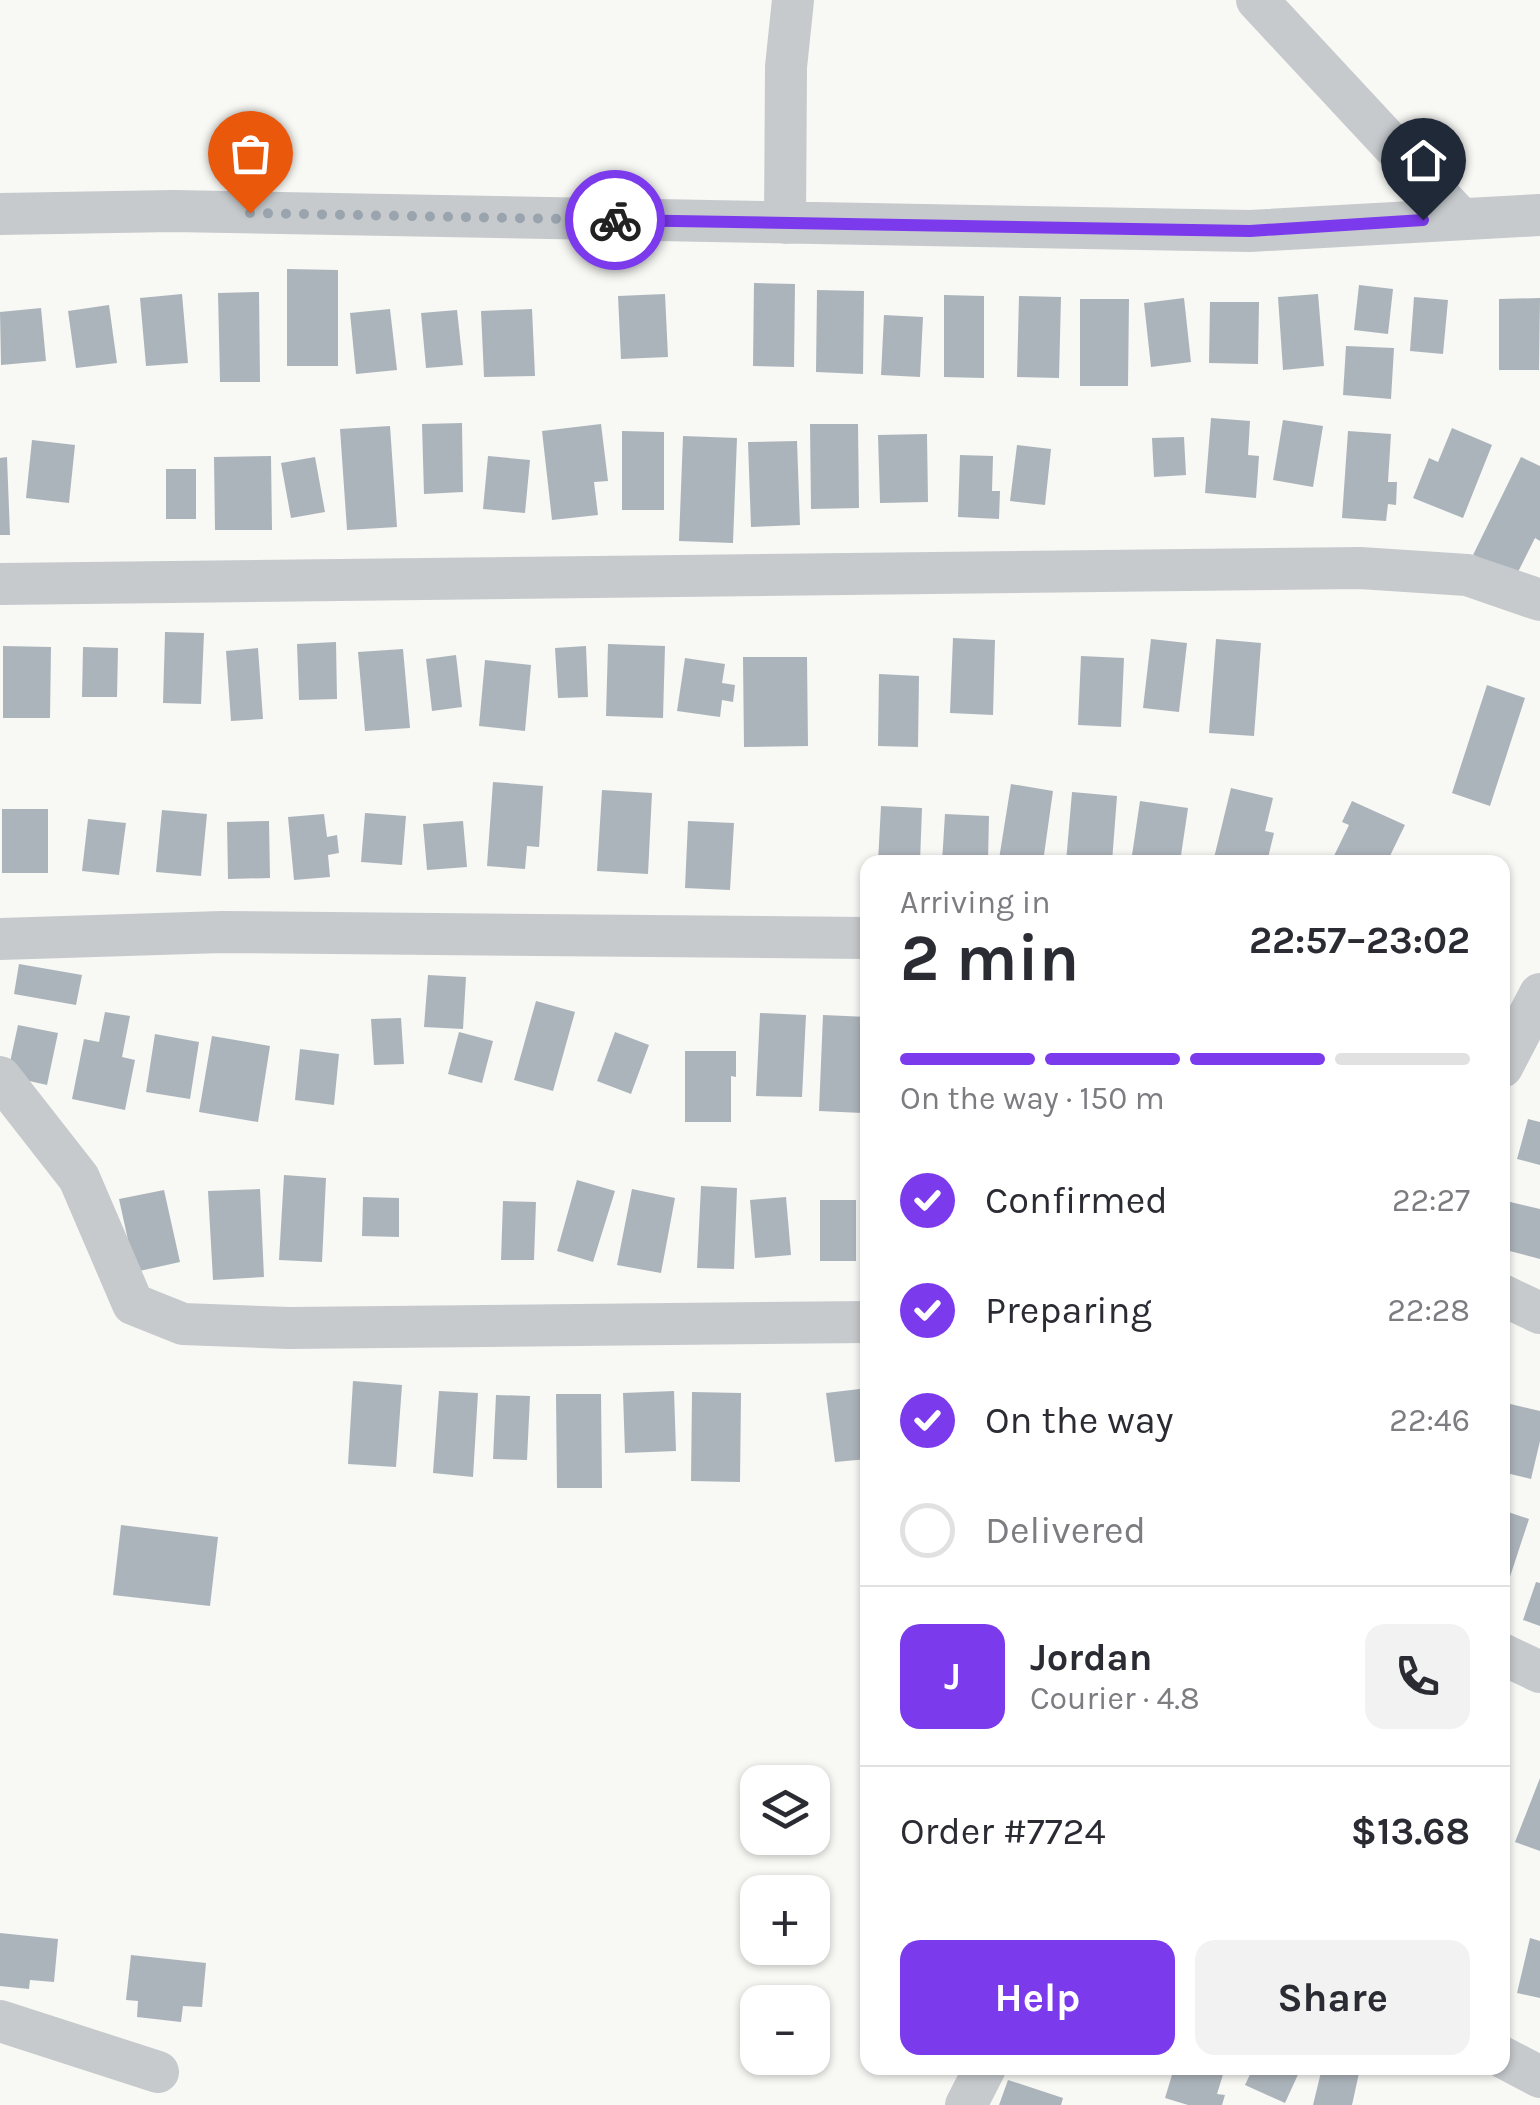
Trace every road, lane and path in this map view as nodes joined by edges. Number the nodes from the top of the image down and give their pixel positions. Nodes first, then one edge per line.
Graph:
1 (793, 0) edge
2 (1257, 0) edge
3 (0, 214) edge
4 (1540, 215) edge
5 (1459, 217) junction
6 (785, 223) junction
7 (0, 584) edge
8 (1540, 600) edge
9 (860, 938) edge
10 (0, 939) edge
11 (1540, 994) edge
12 (1510, 1045) edge
13 (0, 1077) edge
14 (1510, 1300) edge
15 (1540, 1313) edge
16 (860, 1322) edge
17 (1510, 1658) edge
18 (1540, 1672) edge
19 (0, 2021) edge
20 (1510, 2061) edge
21 (158, 2072) dead end
22 (981, 2075) edge
23 (1540, 2077) edge
24 (966, 2105) edge

1 - 6 street
2 - 5 street
3 - 6 street
4 - 5 street
5 - 6 street
7 - 8 street
9 - 10 street
11 - 12 street
13 - 16 street
14 - 15 street
17 - 18 street
19 - 21 street
20 - 23 street
22 - 24 street

